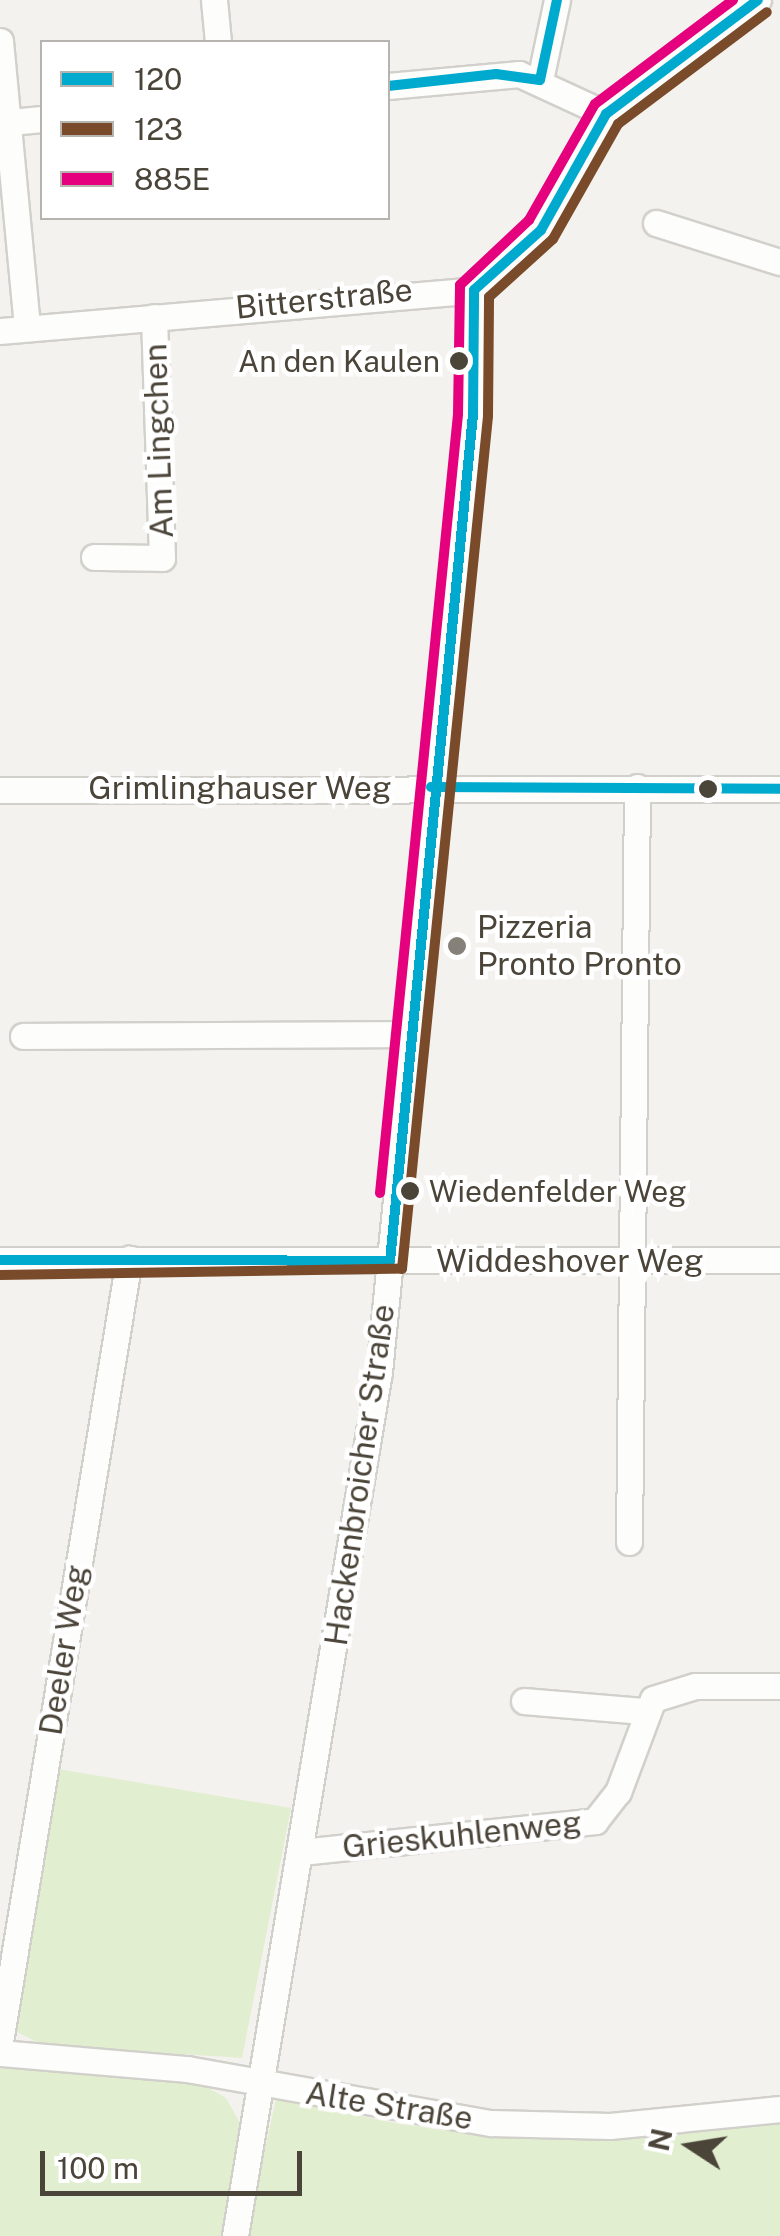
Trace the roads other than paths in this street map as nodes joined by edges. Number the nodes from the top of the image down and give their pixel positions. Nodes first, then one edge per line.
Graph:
1 (214, 0) edge
2 (557, 0) edge
3 (758, 0) edge
4 (218, 40) edge
5 (0, 41) edge
6 (540, 80) junction
7 (390, 86) edge
8 (606, 114) junction
9 (40, 119) edge
10 (4, 123) edge
11 (656, 223) dead end
12 (780, 262) edge
13 (474, 290) junction
14 (154, 317) junction
15 (27, 328) junction
16 (0, 331) edge
17 (94, 558) dead end
18 (431, 787) junction
19 (637, 787) junction
20 (0, 790) edge
21 (780, 790) edge
22 (409, 1034) junction
23 (23, 1036) dead end
24 (129, 1259) junction
25 (0, 1260) edge
26 (780, 1260) edge
27 (390, 1261) junction
28 (635, 1263) junction
29 (629, 1542) dead end
30 (780, 1686) edge
31 (524, 1701) dead end
32 (643, 1711) junction
33 (301, 1852) junction
34 (0, 2042) edge
35 (0, 2053) edge
36 (264, 2085) junction
37 (780, 2109) edge
38 (235, 2236) edge

1 - 4 street
2 - 6 street
3 - 8 street
5 - 10 street
6 - 7 street
6 - 8 street
8 - 13 street
9 - 10 street
10 - 15 street
11 - 12 street
13 - 14 street, Bitterstraße
13 - 18 street, Hackenbroicher Straße
14 - 15 street, Bitterstraße
14 - 17 street, Am Lingchen
15 - 16 street, Bitterstraße
18 - 19 street, Grimlinghauser Weg
18 - 20 street, Grimlinghauser Weg
18 - 22 street, Hackenbroicher Straße
19 - 21 street, Grimlinghauser Weg
19 - 28 street
22 - 23 street
22 - 27 street, Hackenbroicher Straße
24 - 25 street, Widdeshover Weg
24 - 27 street, Widdeshover Weg
24 - 34 street, Deeler Weg
26 - 28 street, Widdeshover Weg
27 - 28 street, Widdeshover Weg
27 - 33 street, Hackenbroicher Straße
28 - 29 street
30 - 32 street
31 - 32 street
32 - 33 street, Grieskuhlenweg
33 - 36 street, Hackenbroicher Straße
35 - 36 street, Alte Straße
36 - 37 street, Alte Straße
36 - 38 street, Hackenbroicher Straße

